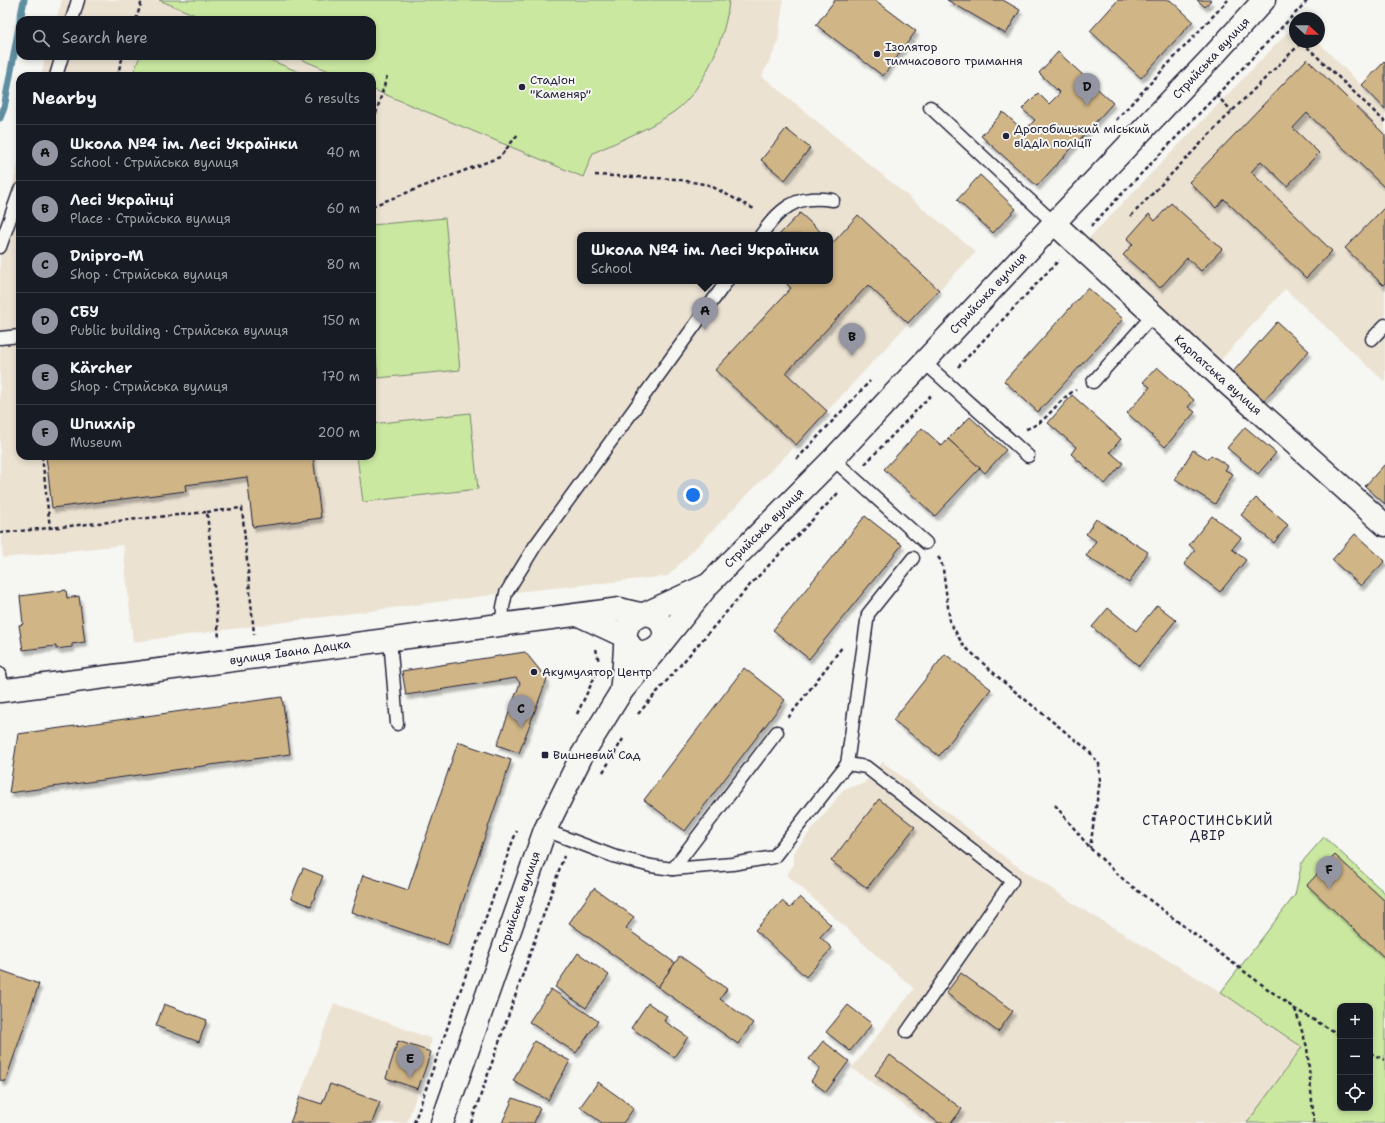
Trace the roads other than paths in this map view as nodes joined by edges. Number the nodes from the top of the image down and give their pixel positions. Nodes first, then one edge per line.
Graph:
1 (78, 0) edge
2 (1264, 0) edge
3 (73, 16) edge
4 (61, 60) edge
5 (57, 72) edge
6 (930, 107) dead end
7 (833, 200) dead end
8 (16, 201) edge
9 (1054, 222) junction
10 (763, 232) edge
11 (0, 247) edge
12 (726, 284) edge
13 (1153, 315) junction
14 (1385, 325) edge
15 (16, 336) edge
16 (0, 338) edge
17 (1372, 339) dead end
18 (924, 362) junction
19 (1093, 382) dead end
20 (1028, 456) dead end
21 (833, 459) junction
22 (1385, 525) edge
23 (926, 543) road end
24 (913, 558) dead end
25 (709, 584) junction
26 (642, 614) junction
27 (579, 615) junction
28 (502, 625) junction
29 (626, 637) junction
30 (390, 639) junction
31 (660, 645) junction
32 (1, 685) edge
33 (621, 692) junction
34 (397, 724) dead end
35 (777, 732) road end
36 (847, 764) junction
37 (544, 830) junction
38 (673, 869) junction
39 (906, 1032) dead end
40 (442, 1123) edge

1 - 3 lane
2 - 9 main road, Стрийська вулиця
4 - 5 lane
6 - 9 lane
7 - 10 lane
8 - 11 lane
9 - 13 main road, Карпатська вулиця
9 - 18 main road, Стрийська вулиця
12 - 28 lane
13 - 19 lane
13 - 22 main road, Карпатська вулиця
14 - 17 lane
15 - 16 lane
18 - 20 lane
18 - 21 main road, Стрийська вулиця
21 - 23 lane
21 - 25 main road, Стрийська вулиця
24 - 36 lane
25 - 26 main road, Стрийська вулиця
25 - 31 main road, Стрийська вулиця
26 - 27 main road, вулиця Івана Дацка
26 - 29 main road, Стрийська вулиця
26 - 31 main road
27 - 28 main road, вулиця Івана Дацка
27 - 29 main road
28 - 30 main road, вулиця Івана Дацка
29 - 31 main road
29 - 33 main road, Стрийська вулиця
30 - 32 main road, вулиця Івана Дацка
30 - 34 lane
31 - 33 main road, Стрийська вулиця
33 - 37 main road, Стрийська вулиця
35 - 38 lane
36 - 38 lane
36 - 39 lane
37 - 38 lane
37 - 40 main road, Стрийська вулиця

